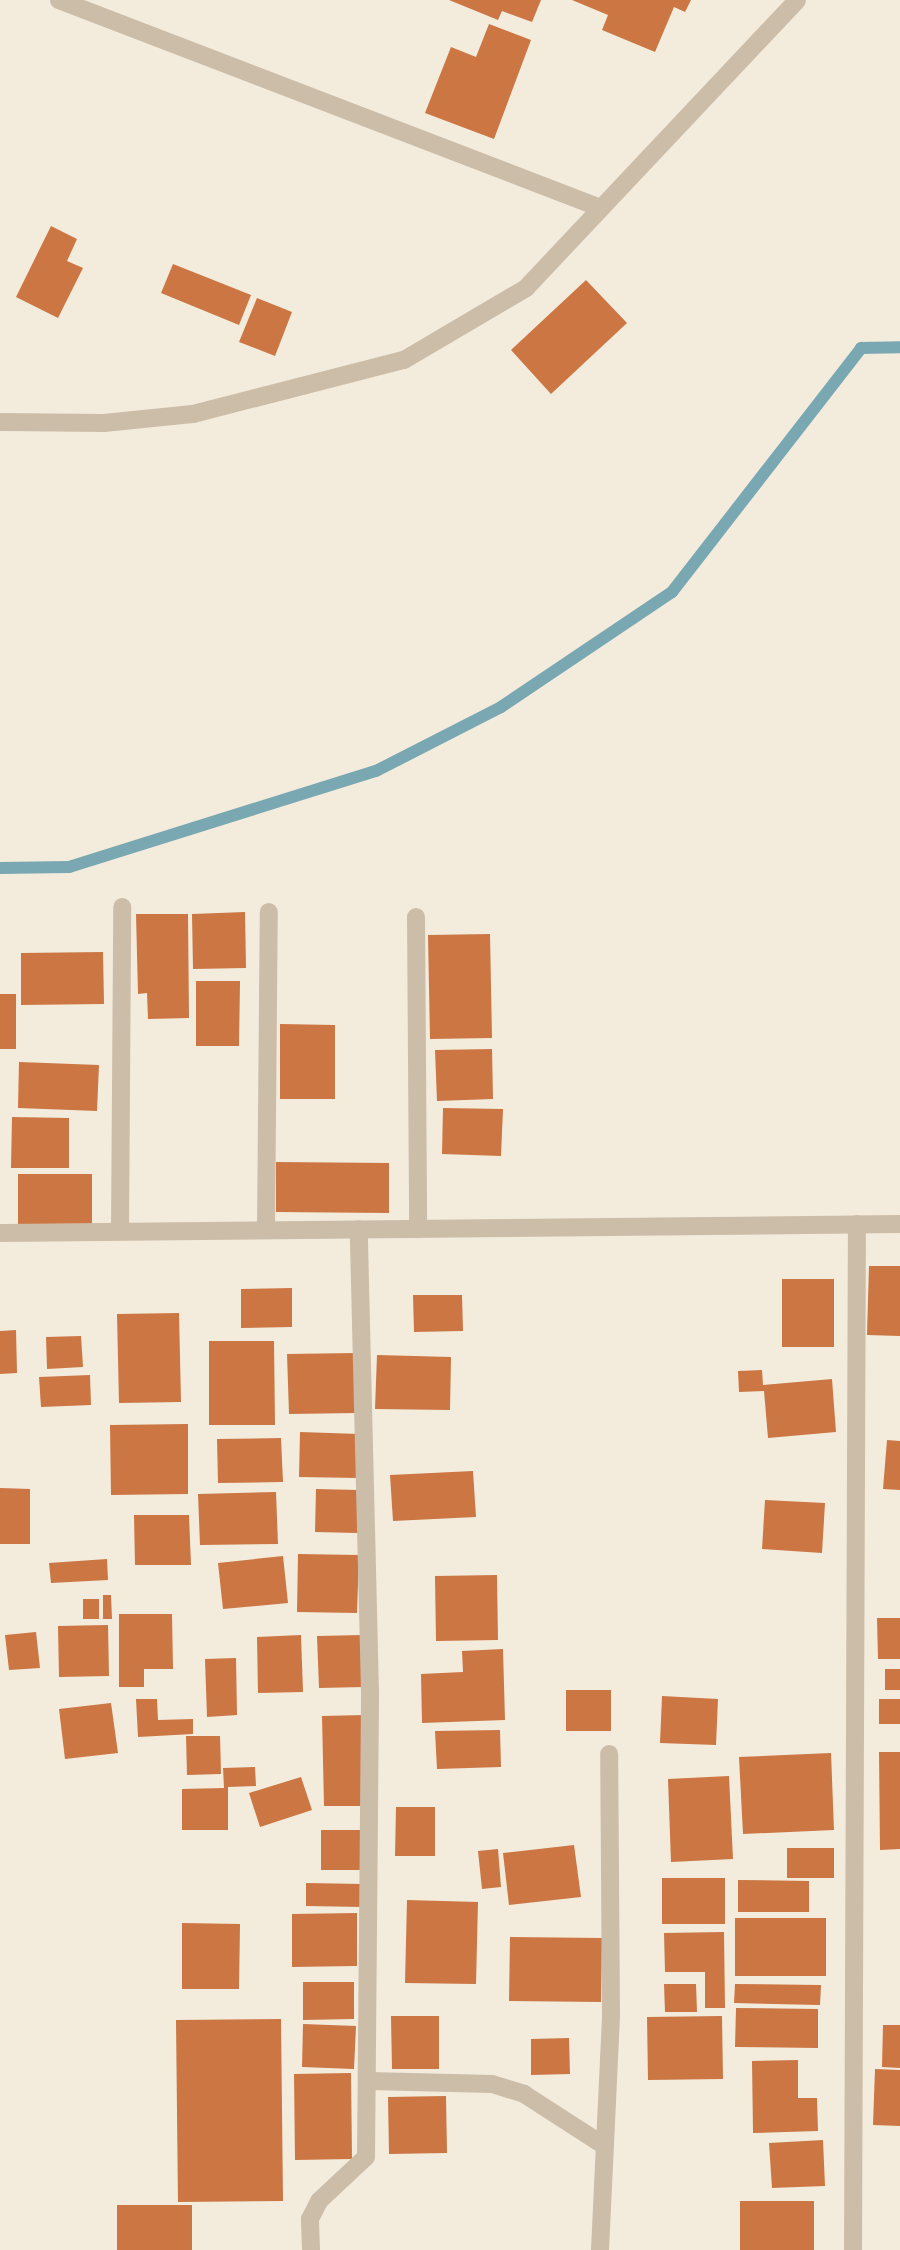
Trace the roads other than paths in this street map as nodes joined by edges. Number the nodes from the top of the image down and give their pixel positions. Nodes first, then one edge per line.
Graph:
1 (59, 0) edge
2 (797, 0) edge
3 (598, 207) junction
4 (0, 422) edge
5 (122, 907) dead end
6 (269, 912) dead end
7 (416, 918) dead end
8 (857, 1224) junction
9 (900, 1224) edge
10 (359, 1229) junction
11 (418, 1229) junction
12 (266, 1230) junction
13 (120, 1231) junction
14 (0, 1233) edge
15 (609, 1754) dead end
16 (369, 2081) junction
17 (600, 2143) junction
18 (311, 2250) edge
19 (600, 2250) edge
20 (853, 2250) edge

1 - 3 street
2 - 3 street
3 - 4 street
5 - 13 street
6 - 12 street
7 - 11 street
8 - 9 street
8 - 11 street
8 - 20 street
10 - 11 street
10 - 12 street
10 - 16 street
12 - 13 street
13 - 14 street
15 - 17 street
16 - 17 street
16 - 18 street
17 - 19 street

